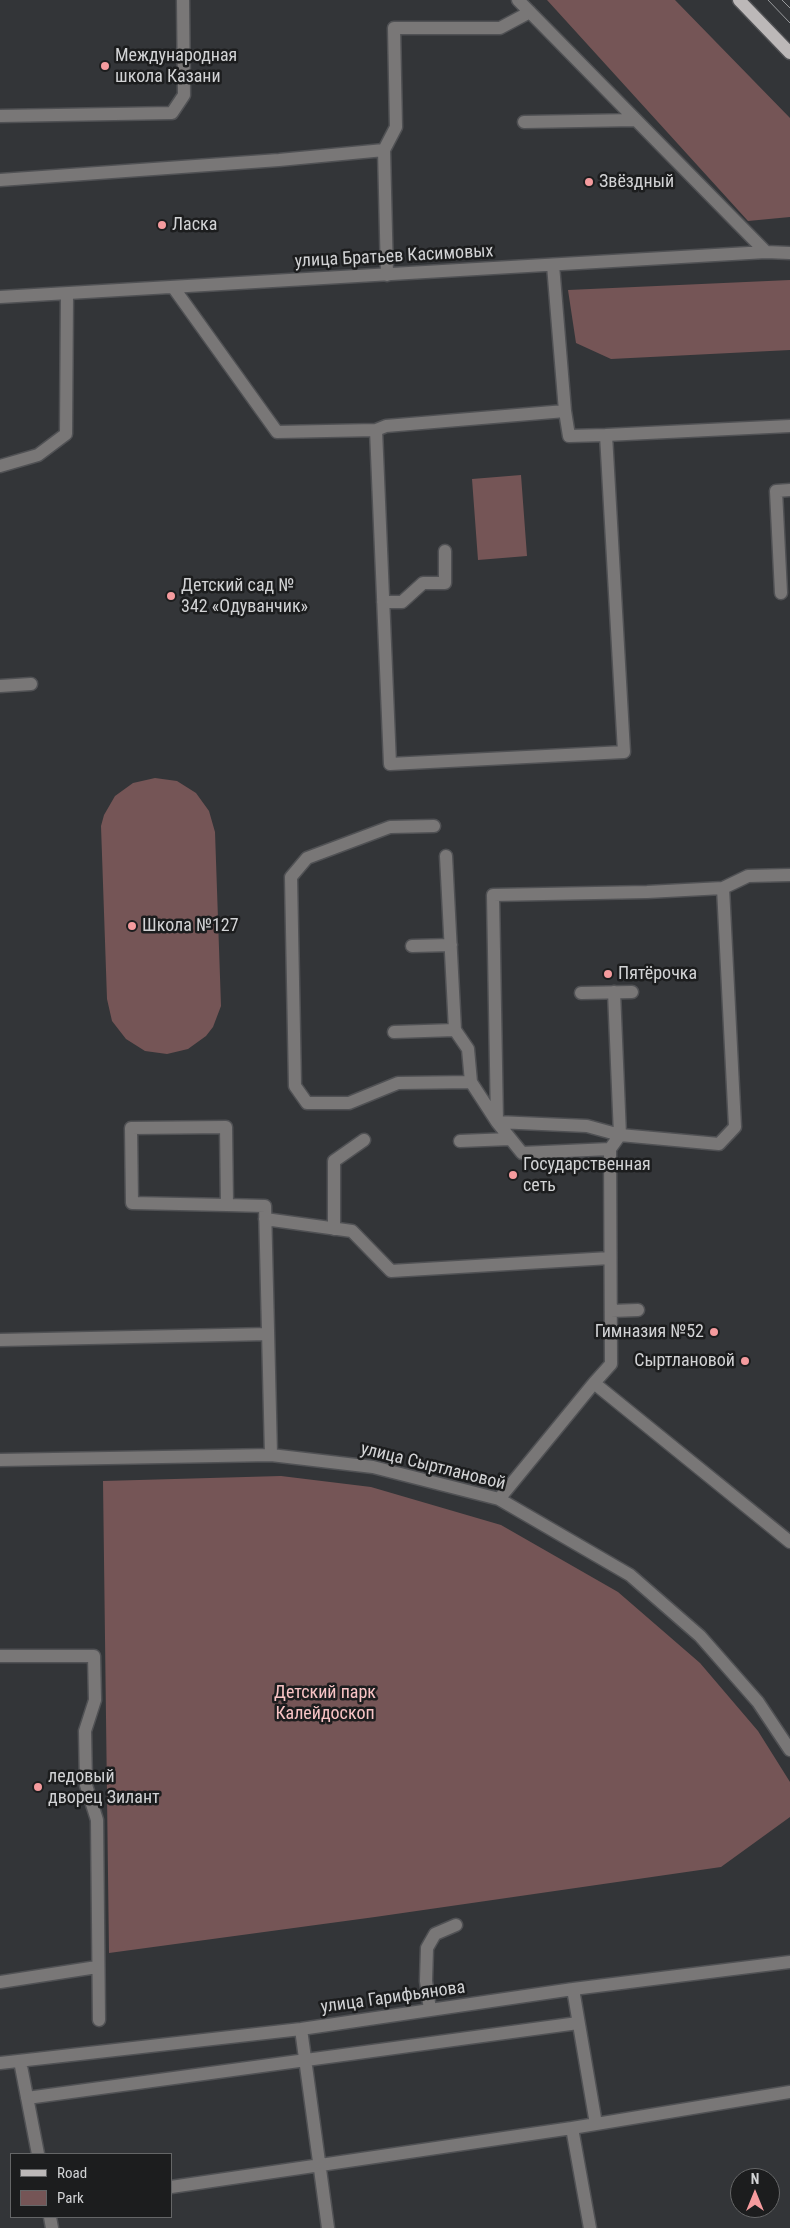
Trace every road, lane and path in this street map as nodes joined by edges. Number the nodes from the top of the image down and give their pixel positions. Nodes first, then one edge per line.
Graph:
1 (183, 0) edge
2 (518, 0) edge
3 (739, 0) edge
4 (530, 12) junction
5 (790, 53) edge
6 (0, 116) edge
7 (635, 120) junction
8 (524, 122) dead end
9 (384, 150) junction
10 (0, 180) edge
11 (766, 252) junction
12 (790, 253) edge
13 (553, 265) junction
14 (387, 275) junction
15 (173, 287) junction
16 (67, 294) junction
17 (0, 297) edge
18 (565, 411) junction
19 (790, 426) edge
20 (376, 430) junction
21 (606, 435) junction
22 (0, 466) edge
23 (790, 490) edge
24 (445, 551) dead end
25 (781, 593) dead end
26 (383, 602) junction
27 (31, 684) dead end
28 (0, 686) edge
29 (434, 826) dead end
30 (446, 856) dead end
31 (790, 875) edge
32 (723, 888) junction
33 (451, 945) junction
34 (412, 946) dead end
35 (614, 992) junction
36 (632, 992) dead end
37 (581, 993) dead end
38 (455, 1030) junction
39 (394, 1032) dead end
40 (471, 1082) junction
41 (497, 1122) junction
42 (620, 1135) junction
43 (510, 1138) junction
44 (364, 1140) dead end
45 (460, 1141) dead end
46 (610, 1149) junction
47 (227, 1205) junction
48 (265, 1219) junction
49 (334, 1229) junction
50 (610, 1258) junction
51 (638, 1310) dead end
52 (611, 1311) junction
53 (268, 1334) junction
54 (0, 1340) edge
55 (594, 1384) junction
56 (271, 1455) junction
57 (0, 1460) edge
58 (499, 1499) junction
59 (790, 1542) edge
60 (0, 1656) edge
61 (790, 1750) edge
62 (456, 1925) dead end
63 (790, 1962) edge
64 (97, 1967) junction
65 (0, 1982) edge
66 (572, 1989) junction
67 (430, 2010) junction
68 (99, 2020) dead end
69 (578, 2023) junction
70 (301, 2029) junction
71 (20, 2061) junction
72 (306, 2062) junction
73 (0, 2063) edge
74 (790, 2092) edge
75 (27, 2098) junction
76 (596, 2124) junction
77 (572, 2128) junction
78 (38, 2153) edge
79 (321, 2165) junction
80 (172, 2187) edge
81 (328, 2228) edge
82 (590, 2228) edge

1 - 6 street
2 - 4 street
3 - 5 main road
4 - 7 street
4 - 9 street
7 - 8 street
7 - 11 street
9 - 10 street
9 - 14 street
11 - 12 street, улица Братьев Касимовых
11 - 13 street, улица Братьев Касимовых
13 - 14 street, улица Братьев Касимовых
13 - 18 street
14 - 15 street, улица Братьев Касимовых
15 - 16 street, улица Братьев Касимовых
15 - 20 street
16 - 17 street, улица Братьев Касимовых
16 - 22 street
18 - 20 street
18 - 21 street
19 - 21 street
20 - 26 street
21 - 26 street
23 - 25 street
24 - 26 street
27 - 28 street
29 - 40 street
30 - 33 street
31 - 32 street
32 - 41 street
32 - 42 street
33 - 34 street
33 - 38 street
35 - 36 street
35 - 37 street
35 - 42 street
38 - 39 street
38 - 40 street
40 - 41 street
41 - 42 street
41 - 43 street
42 - 46 street
43 - 45 street
43 - 46 street
44 - 49 street
46 - 50 street
47 - 47 street
47 - 48 street
48 - 49 street
48 - 53 street
49 - 50 street
50 - 52 street
51 - 52 street
52 - 55 street
53 - 54 street
53 - 56 street
55 - 58 street
55 - 59 street
56 - 57 street, улица Сыртлановой
56 - 58 street, улица Сыртлановой
58 - 61 street, улица Сыртлановой
60 - 64 street
62 - 67 street
63 - 66 street, улица Гарифьянова
64 - 65 street
64 - 68 street
66 - 67 street, улица Гарифьянова
66 - 69 street
67 - 70 street, улица Гарифьянова
69 - 72 street
69 - 76 street
70 - 71 street, улица Гарифьянова
70 - 72 street
71 - 73 street, улица Гарифьянова
71 - 75 street
72 - 75 street
72 - 79 street
74 - 76 street
75 - 78 street
76 - 77 street
77 - 79 street
77 - 82 street
79 - 80 street
79 - 81 street

